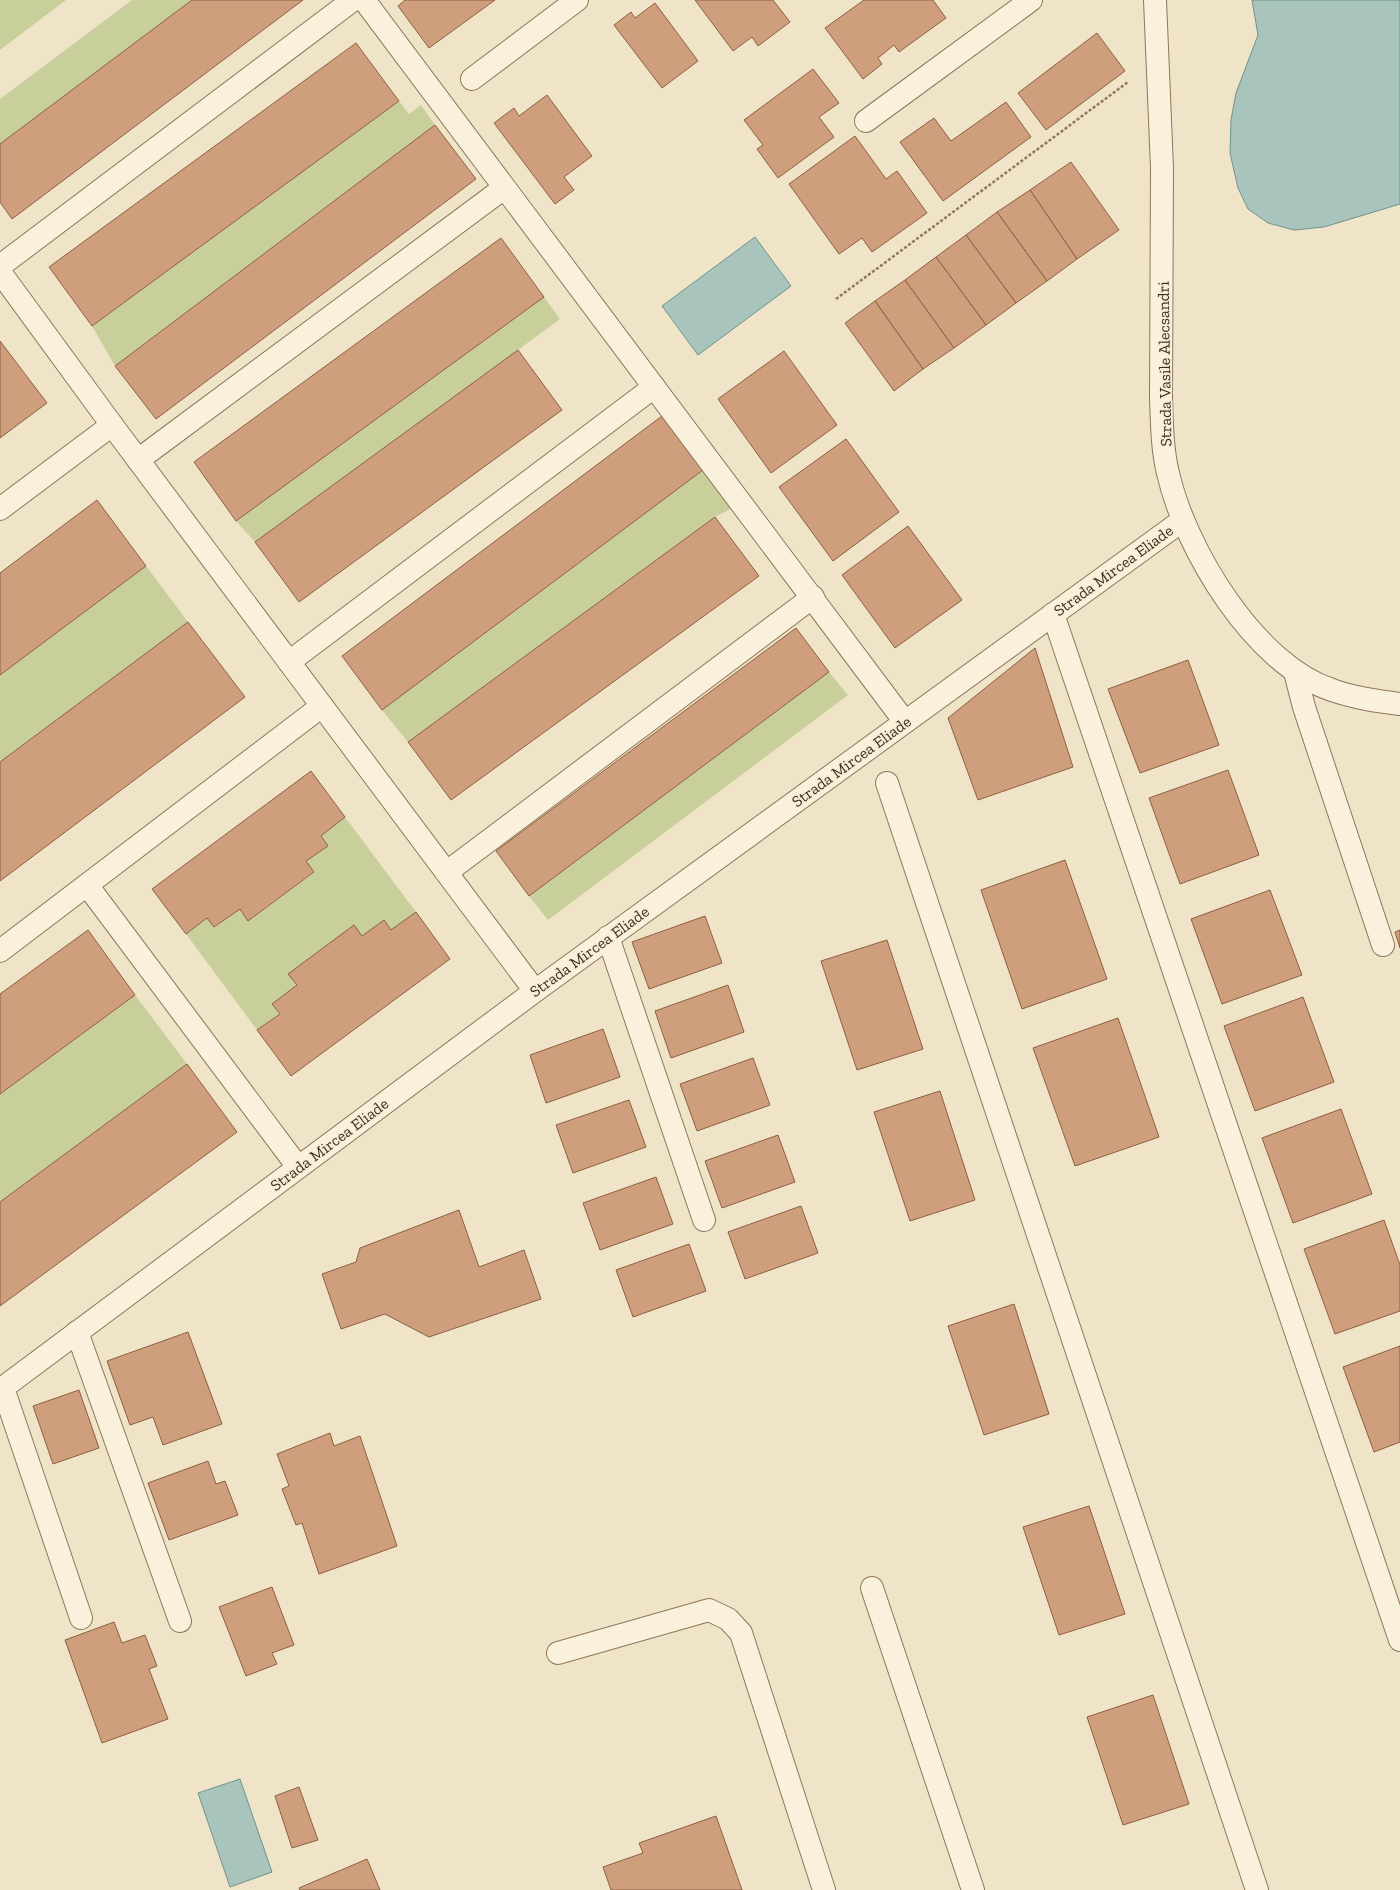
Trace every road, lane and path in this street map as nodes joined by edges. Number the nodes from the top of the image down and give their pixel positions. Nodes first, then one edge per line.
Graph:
1 (353, 0) edge
2 (364, 0) edge
3 (577, 0) edge
4 (1031, 0) edge
5 (1155, 0) edge
6 (472, 78) dead end
7 (1158, 80) junction
8 (866, 121) dead end
9 (504, 188) junction
10 (0, 266) edge
11 (0, 272) edge
12 (836, 299) dead end
13 (654, 387) junction
14 (112, 425) junction
15 (138, 460) junction
16 (0, 510) edge
17 (1183, 520) junction
18 (813, 597) junction
19 (1052, 614) junction
20 (289, 662) junction
21 (1295, 672) junction
22 (1400, 704) edge
23 (322, 706) junction
24 (905, 722) junction
25 (887, 783) dead end
26 (447, 872) junction
27 (88, 885) junction
28 (608, 937) junction
29 (1383, 945) dead end
30 (0, 951) edge
31 (535, 991) junction
32 (298, 1167) junction
33 (704, 1220) dead end
34 (76, 1332) junction
35 (1, 1389) edge
36 (872, 1588) dead end
37 (81, 1618) dead end
38 (180, 1621) dead end
39 (1400, 1640) edge
40 (558, 1652) dead end
41 (824, 1890) edge
42 (973, 1890) edge
43 (1257, 1890) edge

1 - 10 street
2 - 9 street
3 - 6 street
4 - 8 street
5 - 7 street, Strada Vasile Alecsandri
7 - 12 path
7 - 17 street, Strada Vasile Alecsandri
9 - 13 street
9 - 15 street
11 - 14 street
13 - 18 street
13 - 20 street
14 - 15 street
14 - 16 street
15 - 20 street
17 - 19 street, Strada Mircea Eliade
17 - 21 street, Strada Vasile Alecsandri
18 - 24 street
18 - 26 street
19 - 24 street, Strada Mircea Eliade
19 - 39 street
20 - 23 street
21 - 22 street, Strada Vasile Alecsandri
21 - 29 street
23 - 26 street
23 - 27 street
24 - 28 street, Strada Mircea Eliade
25 - 43 street
26 - 31 street
27 - 30 street
27 - 32 street
28 - 31 street, Strada Mircea Eliade
28 - 33 street
31 - 32 street, Strada Mircea Eliade
32 - 34 street, Strada Mircea Eliade
34 - 35 street, Strada Mircea Eliade
34 - 38 street
35 - 37 street
36 - 42 street
40 - 41 street

